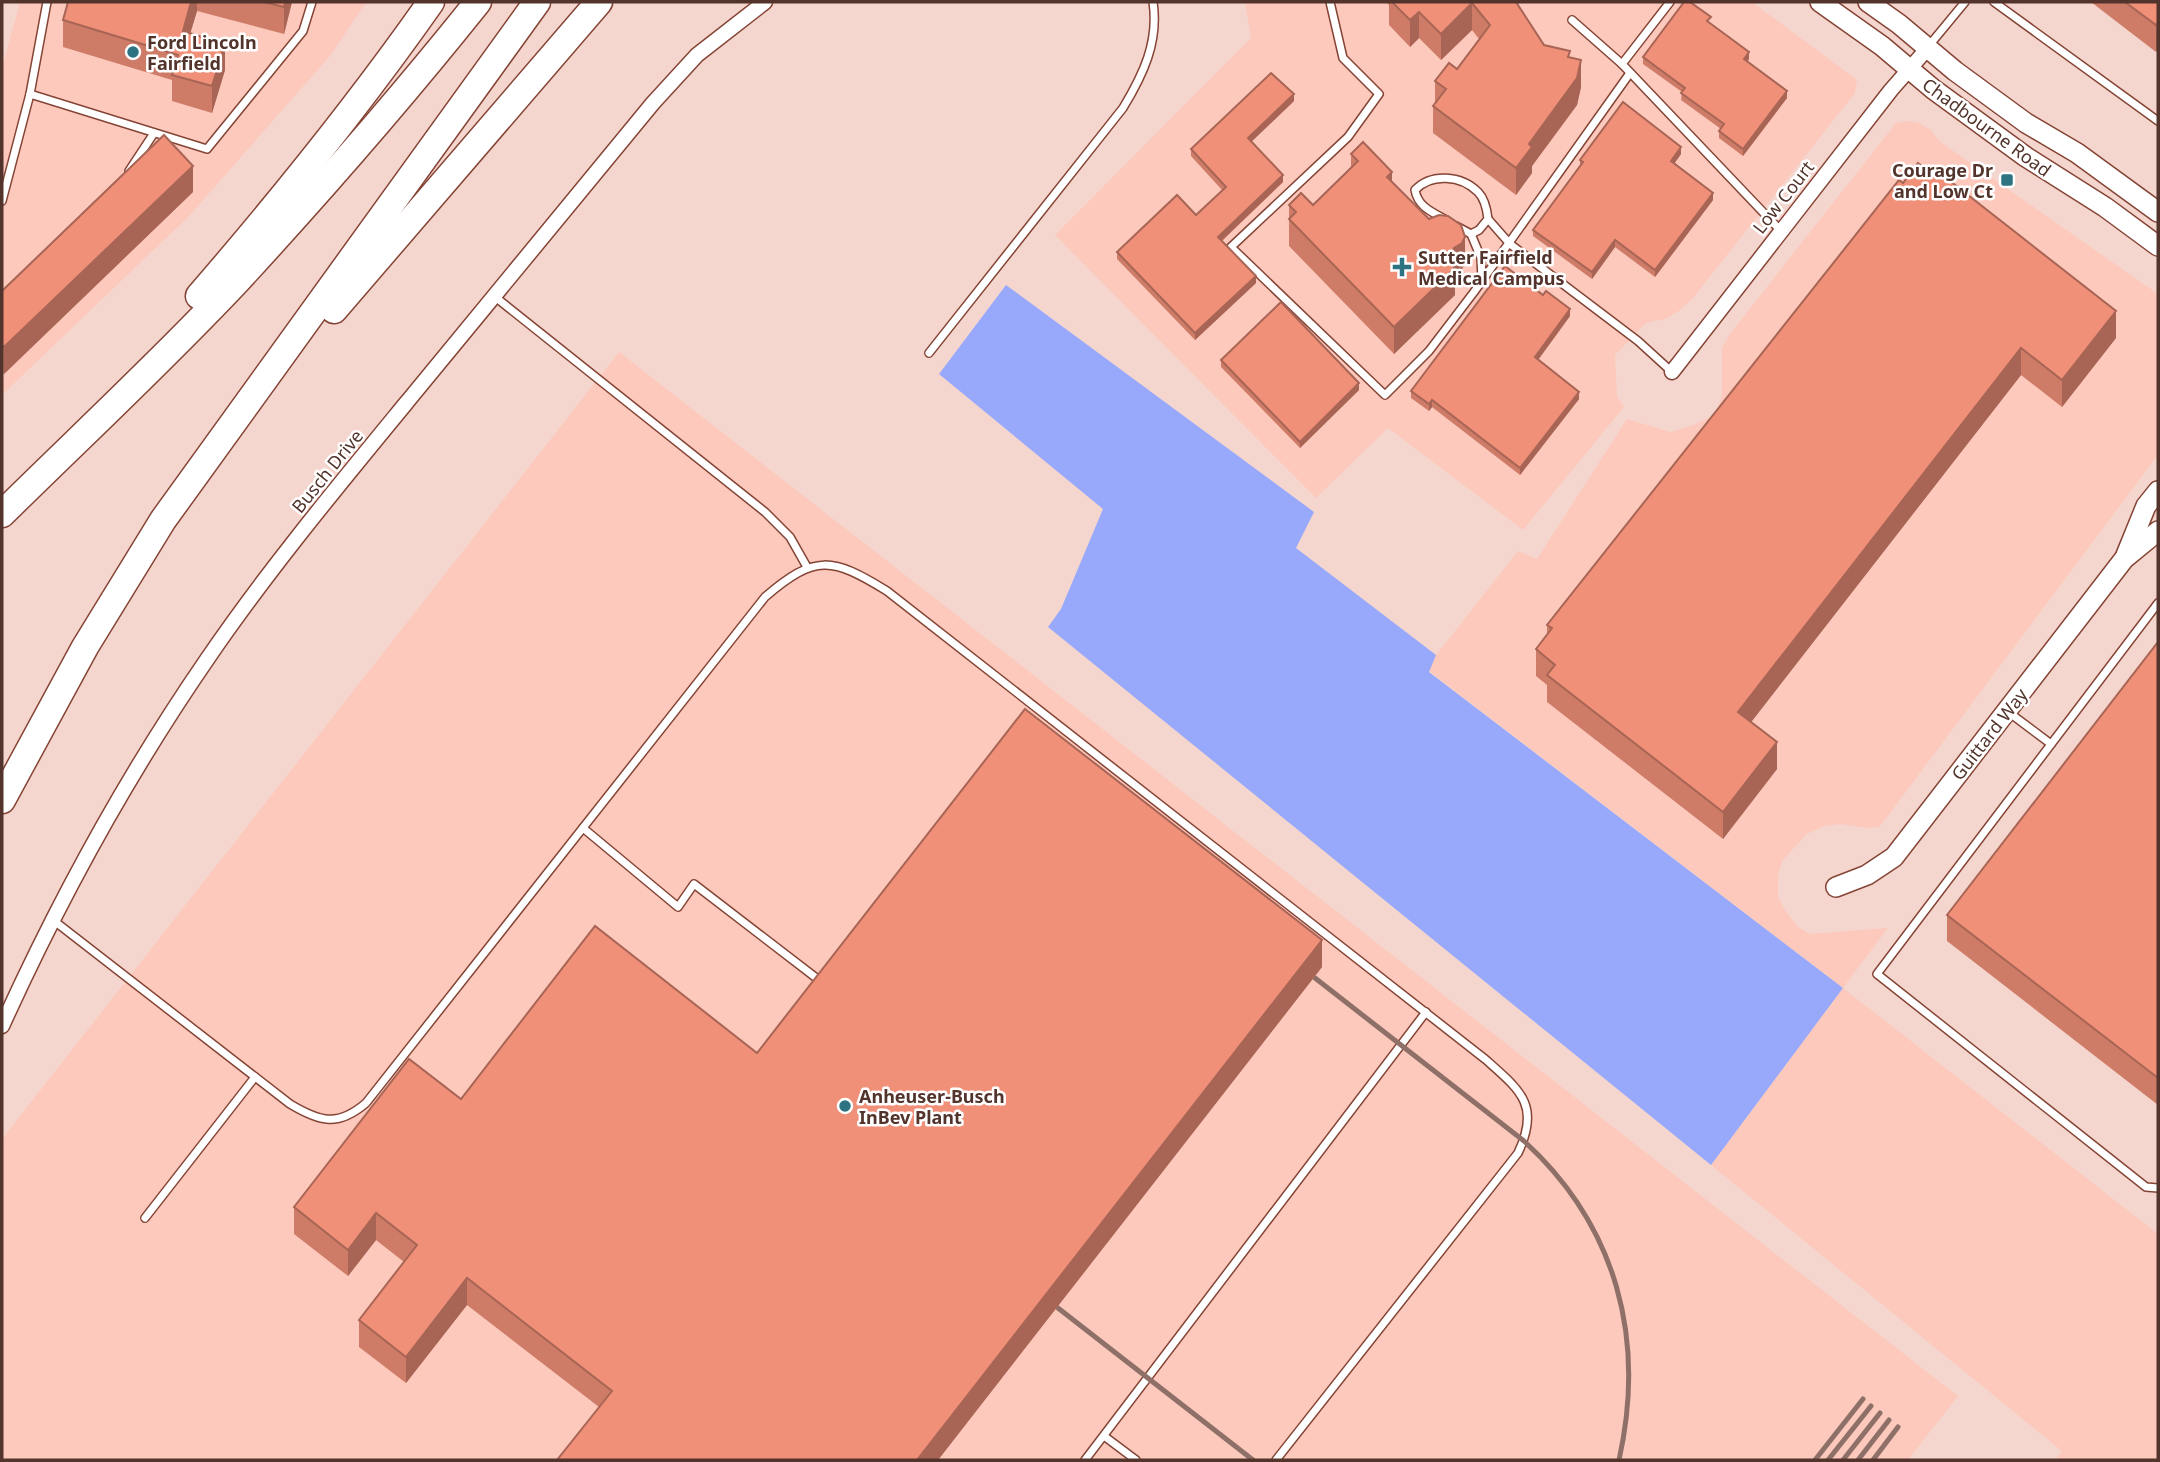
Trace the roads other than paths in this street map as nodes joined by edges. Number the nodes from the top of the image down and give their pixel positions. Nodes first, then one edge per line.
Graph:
1 (47, 2) edge
2 (312, 2) edge
3 (431, 2) edge
4 (478, 2) edge
5 (537, 2) edge
6 (599, 2) edge
7 (765, 2) edge
8 (1153, 2) edge
9 (1330, 2) edge
10 (1670, 2) edge
11 (1819, 2) edge
12 (1868, 2) edge
13 (1965, 2) edge
14 (1994, 2) edge
15 (1572, 20) dead end
16 (1927, 49) junction
17 (1622, 64) junction
18 (1909, 69) junction
19 (1630, 73) junction
20 (30, 93) junction
21 (2157, 117) edge
22 (154, 133) junction
23 (124, 179) edge
24 (2, 201) edge
25 (2158, 212) edge
26 (1488, 219) junction
27 (1781, 232) junction
28 (1471, 234) junction
29 (1510, 244) junction
30 (2158, 246) edge
31 (1482, 280) junction
32 (494, 296) junction
33 (929, 353) dead end
34 (1672, 372) joint
35 (66, 452) junction
36 (2158, 491) edge
37 (2, 514) edge
38 (163, 520) junction
39 (2158, 531) edge
40 (2124, 559) junction
41 (807, 567) junction
42 (2158, 603) edge
43 (2007, 711) junction
44 (2051, 744) junction
45 (2, 800) edge
46 (583, 828) junction
47 (1836, 887) dead end
48 (52, 920) junction
49 (815, 977) edge
50 (1426, 1012) junction
51 (2, 1026) edge
52 (255, 1077) junction
53 (2158, 1188) edge
54 (145, 1218) dead end
55 (1104, 1436) junction
56 (1084, 1460) edge
57 (1136, 1460) edge
58 (1276, 1460) edge

1 - 20 lane
2 - 22 lane
3 - 35 highway
4 - 35 highway
5 - 38 highway
6 - 38 highway
7 - 32 street, Busch Drive
8 - 33 lane
9 - 31 lane
10 - 17 lane
11 - 18 main road, Chadbourne Road
12 - 16 main road, Chadbourne Road
13 - 16 lane
14 - 21 lane
15 - 17 lane
16 - 18 street, Low Court
16 - 25 main road, Chadbourne Road
17 - 19 lane
18 - 27 street, Low Court
18 - 30 main road, Chadbourne Road
19 - 27 lane
19 - 29 lane
20 - 22 lane
20 - 24 lane
22 - 23 lane
26 - 28 lane
26 - 28 lane
26 - 29 lane
27 - 34 street, Low Court
28 - 31 lane
29 - 31 lane
29 - 34 lane
32 - 41 lane
32 - 48 street, Busch Drive
35 - 37 highway
36 - 40 main road, Guittard Way
38 - 45 highway
39 - 40 main road, Guittard Way
40 - 43 main road, Guittard Way
41 - 46 lane
41 - 50 lane
42 - 44 lane
43 - 44 lane
43 - 47 main road, Guittard Way
44 - 53 lane
46 - 49 lane
46 - 52 lane
48 - 51 street, Busch Drive
48 - 52 lane
50 - 55 lane
50 - 58 lane
52 - 54 lane
55 - 56 lane
55 - 57 lane

